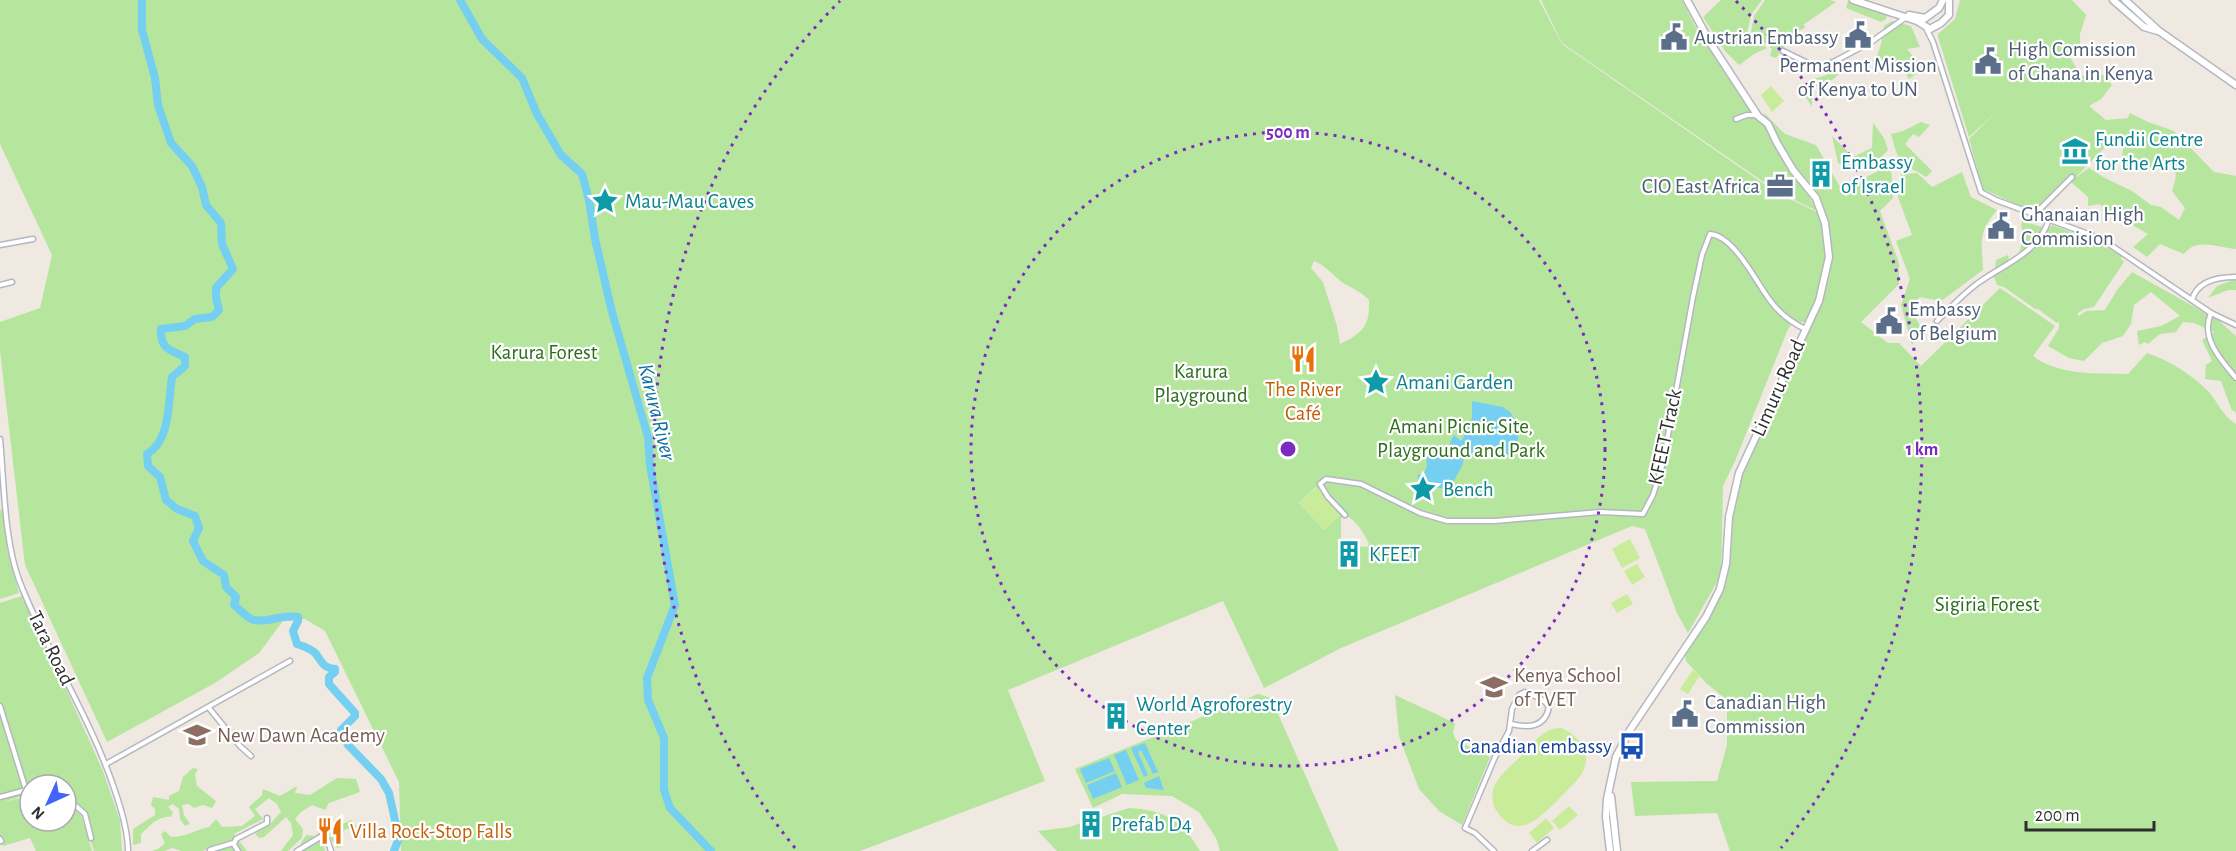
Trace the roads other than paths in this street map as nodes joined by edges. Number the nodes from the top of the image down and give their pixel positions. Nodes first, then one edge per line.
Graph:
1 (1688, 0) edge
2 (1853, 0) edge
3 (1860, 0) edge
4 (1943, 0) edge
5 (1949, 0) edge
6 (2113, 0) edge
7 (2125, 0) edge
8 (1906, 18) junction
9 (1928, 23) junction
10 (2159, 31) junction
11 (1783, 51) dead end
12 (2236, 85) edge
13 (1758, 116) junction
14 (1736, 119) dead end
15 (2072, 177) dead end
16 (2035, 214) junction
17 (2049, 219) junction
18 (33, 239) dead end
19 (0, 245) edge
20 (2236, 277) edge
21 (12, 282) dead end
22 (0, 285) edge
23 (2192, 300) junction
24 (2209, 311) junction
25 (1937, 321) dead end
26 (2236, 325) edge
27 (1805, 329) junction
28 (2236, 378) edge
29 (0, 439) edge
30 (1345, 515) dead end
31 (290, 661) dead end
32 (0, 706) edge
33 (209, 708) junction
34 (1511, 724) junction
35 (252, 756) dead end
36 (106, 764) junction
37 (23, 773) edge
38 (1610, 786) junction
39 (18, 792) edge
40 (0, 797) edge
41 (78, 808) edge
42 (267, 819) dead end
43 (91, 838) dead end
44 (1547, 840) dead end
45 (234, 844) junction
46 (210, 850) edge
47 (128, 851) edge
48 (238, 851) edge
49 (297, 851) edge
50 (331, 851) edge
51 (1494, 851) edge
52 (1532, 851) edge
53 (1610, 851) edge
54 (1617, 851) edge

1 - 13 main road, Limuru Road
2 - 8 main road
3 - 9 main road
4 - 9 main road
5 - 9 main road
6 - 10 main road
7 - 10 main road
8 - 9 main road
8 - 11 street
9 - 16 street
10 - 12 main road
13 - 14 street
13 - 27 main road, Limuru Road
15 - 16 street
16 - 17 street
17 - 23 street
17 - 25 street
18 - 19 street
20 - 23 street
21 - 22 street
23 - 24 street
24 - 26 street
24 - 28 street
27 - 30 street, KFEET Track
27 - 38 main road, Limuru Road
29 - 36 street, Tara Road
31 - 33 street
32 - 37 street
33 - 35 street
33 - 36 street
34 - 34 street
34 - 51 street
36 - 47 street, Tara Road
38 - 53 main road, Limuru Road
38 - 54 main road, Limuru Road
39 - 40 street
41 - 43 street
42 - 45 street
44 - 52 street
45 - 46 street
45 - 48 street
49 - 50 street

